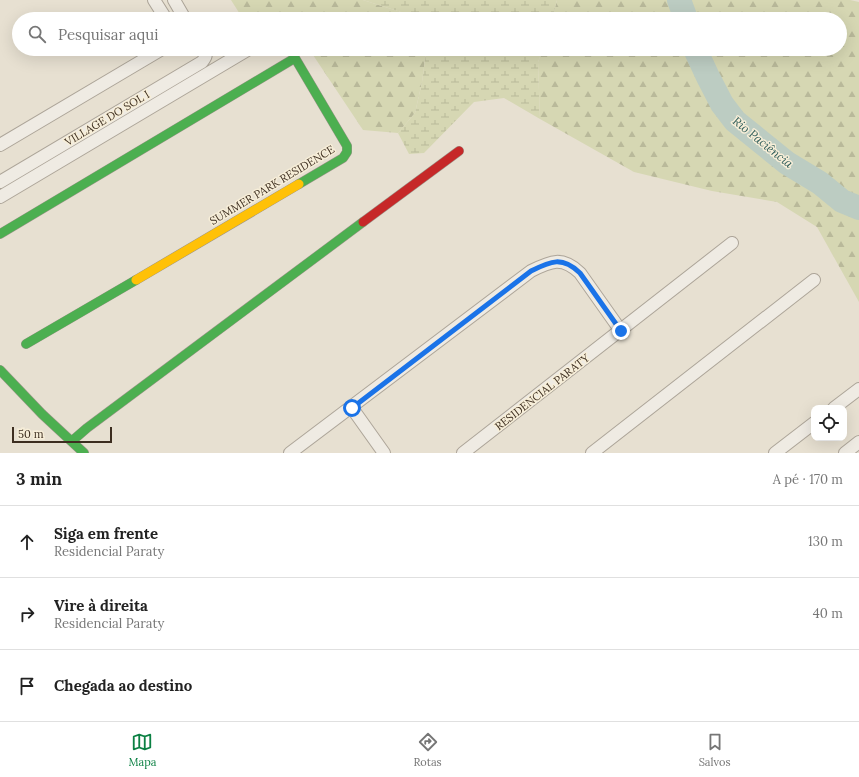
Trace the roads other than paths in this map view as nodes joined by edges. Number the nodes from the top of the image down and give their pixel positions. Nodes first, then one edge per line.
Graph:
1 (154, 0) edge
2 (174, 0) edge
3 (162, 12) edge
4 (181, 12) edge
5 (150, 56) edge
6 (206, 56) edge
7 (237, 56) edge
8 (289, 56) edge
9 (293, 56) edge
10 (0, 146) edge
11 (459, 151) dead end
12 (0, 182) edge
13 (0, 198) edge
14 (0, 234) edge
15 (732, 243) dead end
16 (814, 280) dead end
17 (621, 331) junction
18 (26, 344) dead end
19 (0, 370) edge
20 (859, 389) edge
21 (838, 405) edge
22 (352, 408) junction
23 (811, 425) edge
24 (72, 441) junction
25 (859, 442) edge
26 (378, 451) edge
27 (84, 453) edge
28 (290, 453) edge
29 (463, 453) edge
30 (592, 453) edge
31 (775, 453) edge
32 (845, 453) edge

1 - 3 street
2 - 4 street
5 - 10 street
6 - 12 street, VILLAGE DO SOL I
7 - 13 street
8 - 14 street, SUMMER PARK RESIDENCE
9 - 18 street, SUMMER PARK RESIDENCE
11 - 24 street
15 - 17 street, RESIDENCIAL PARATY
16 - 30 street
17 - 22 street
17 - 29 street, RESIDENCIAL PARATY
19 - 24 street
20 - 21 street
22 - 26 street
22 - 28 street
23 - 31 street
24 - 27 street
25 - 32 street

